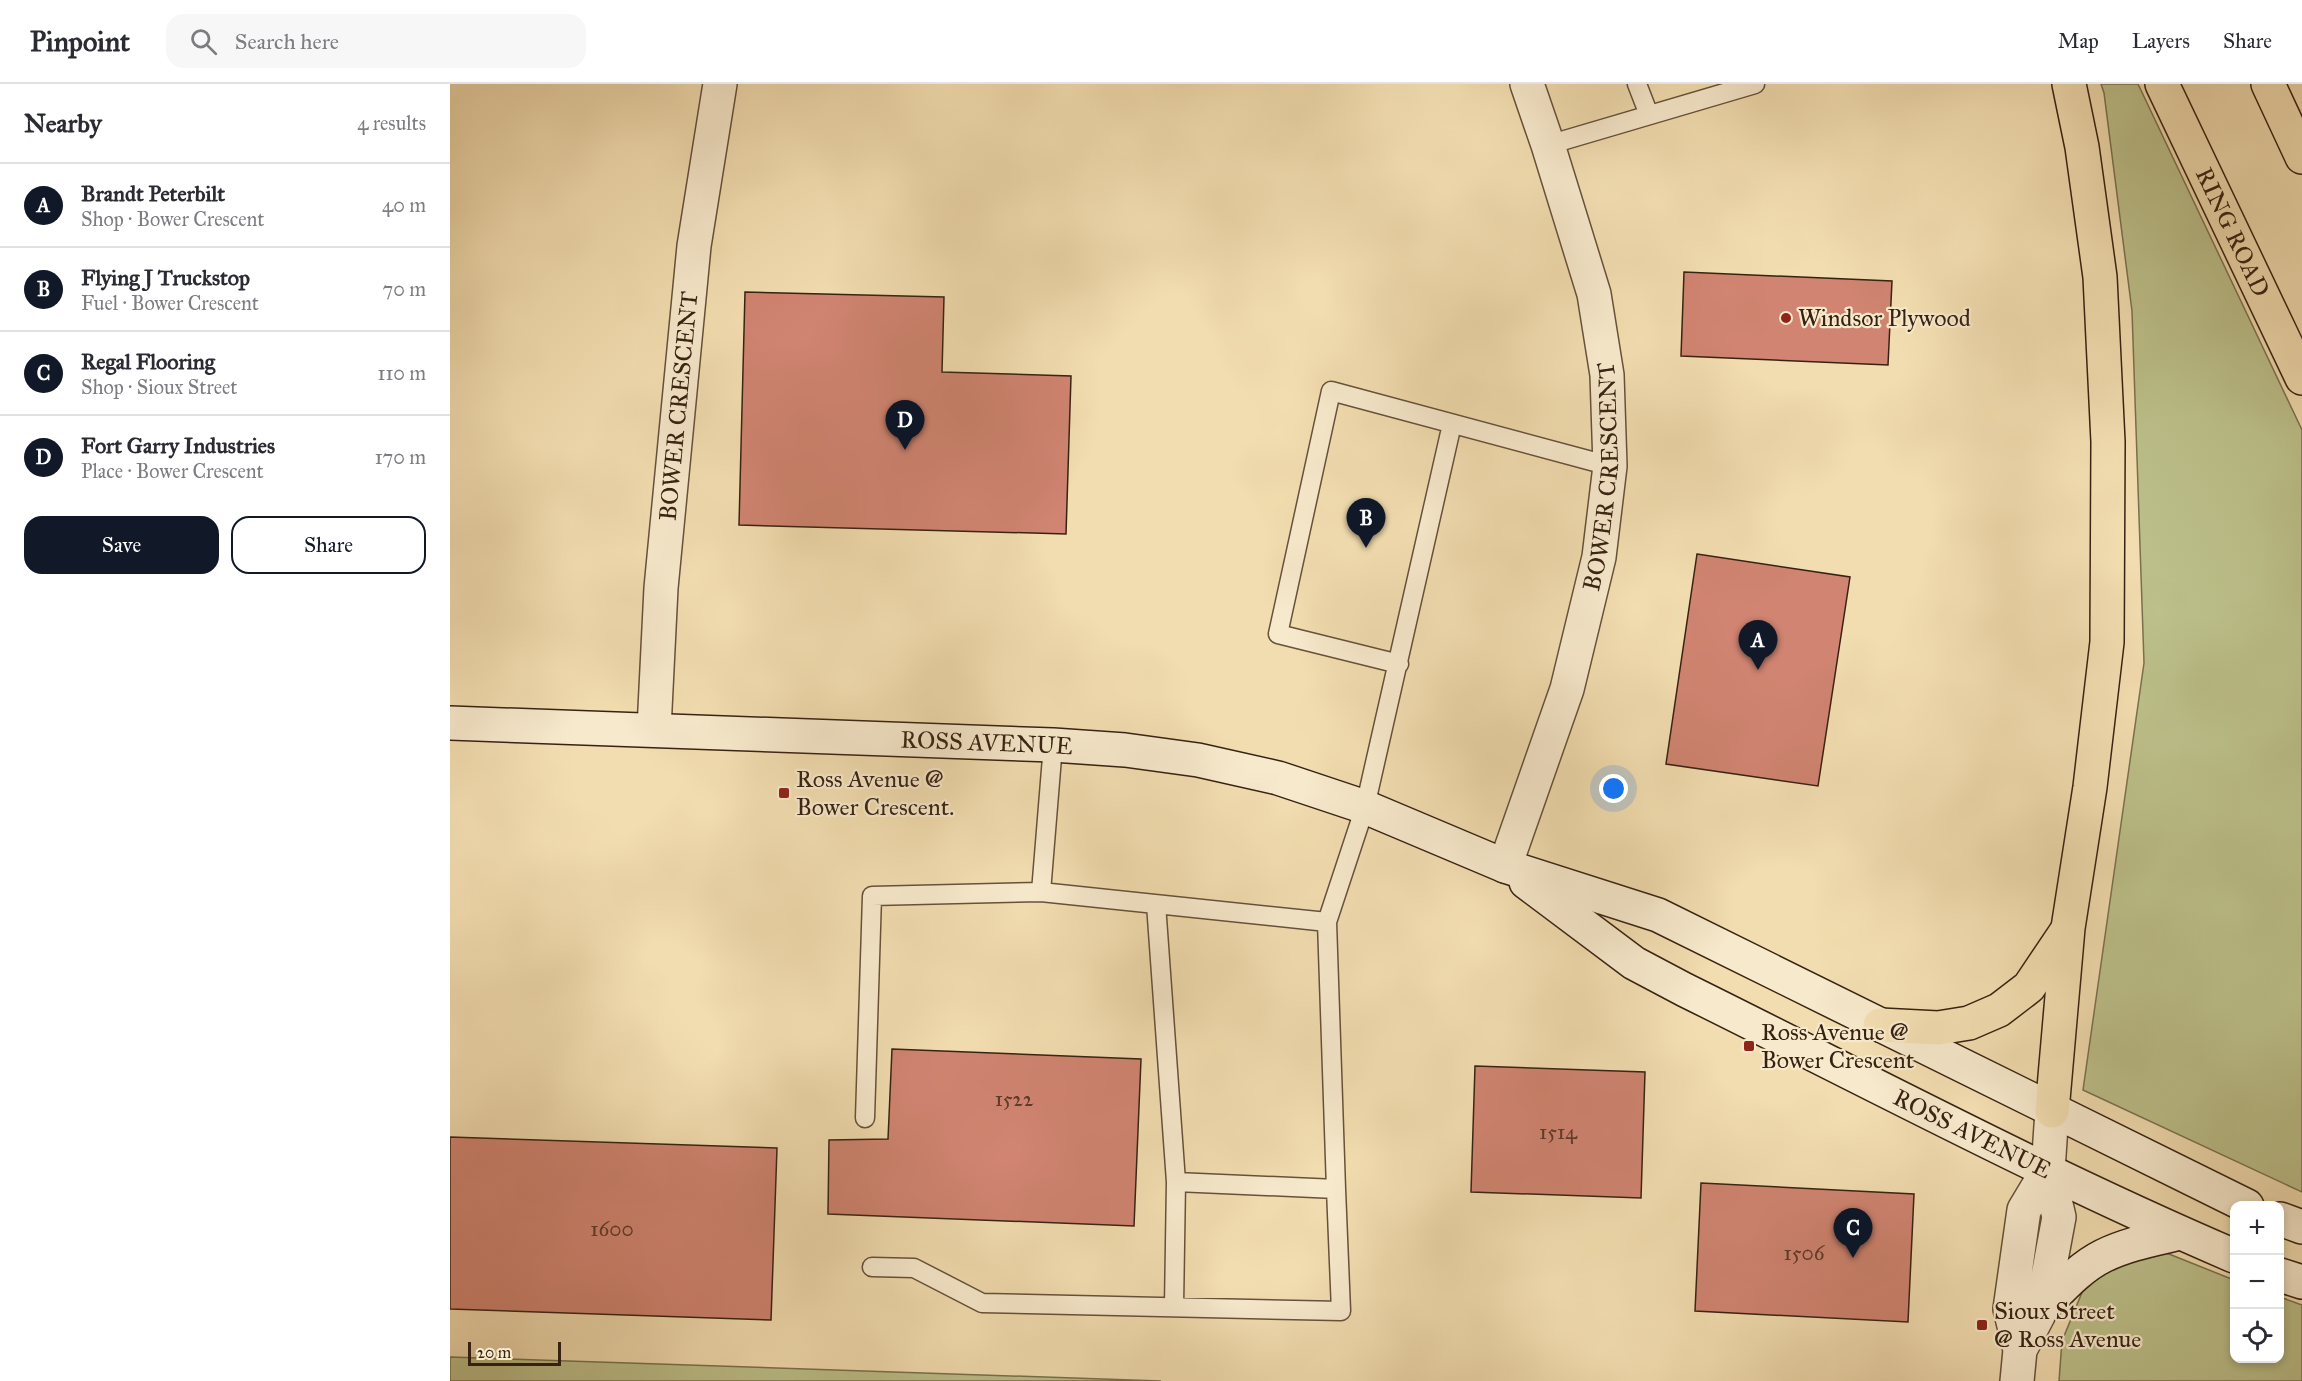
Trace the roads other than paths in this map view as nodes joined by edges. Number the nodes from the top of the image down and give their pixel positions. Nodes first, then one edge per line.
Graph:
1 (720, 84) edge
2 (1527, 84) edge
3 (1637, 84) edge
4 (1755, 84) edge
5 (2070, 84) edge
6 (2162, 84) edge
7 (2268, 84) edge
8 (1649, 116) junction
9 (1548, 145) junction
10 (2302, 157) edge
11 (2302, 378) edge
12 (1452, 424) junction
13 (1610, 466) junction
14 (1398, 664) junction
15 (450, 723) edge
16 (654, 729) junction
17 (1053, 745) junction
18 (1365, 807) junction
19 (1505, 866) junction
20 (1041, 892) junction
21 (1156, 904) junction
22 (1327, 922) junction
23 (2068, 928) junction
24 (1880, 1025) junction
25 (2052, 1111) junction
26 (865, 1118) dead end
27 (2048, 1170) junction
28 (1176, 1182) junction
29 (1336, 1189) junction
30 (2237, 1201) edge
31 (2284, 1220) edge
32 (2302, 1227) edge
33 (2180, 1233) junction
34 (2233, 1255) edge
35 (872, 1268) dead end
36 (2284, 1276) edge
37 (2302, 1282) edge
38 (1174, 1306) junction
39 (2042, 1308) junction
40 (2018, 1365) edge

1 - 16 main road, BOWER CRESCENT
2 - 9 main road, BOWER CRESCENT
3 - 8 lane
4 - 8 lane
5 - 23 highway
6 - 11 highway, RING ROAD
7 - 10 highway
8 - 9 lane
9 - 13 main road, BOWER CRESCENT
12 - 13 lane
12 - 14 lane
12 - 14 lane
13 - 19 main road, BOWER CRESCENT
14 - 18 lane
15 - 16 main road, ROSS AVENUE
16 - 17 main road, ROSS AVENUE
17 - 18 main road, ROSS AVENUE
17 - 20 lane
18 - 19 main road, ROSS AVENUE
18 - 22 lane
19 - 24 main road, ROSS AVENUE
19 - 27 main road, ROSS AVENUE
20 - 21 lane
20 - 26 lane
21 - 22 lane
21 - 28 lane
22 - 29 lane
23 - 24 highway
23 - 25 highway
24 - 25 main road, ROSS AVENUE
25 - 27 main road
25 - 30 main road, ROSS AVENUE
27 - 33 main road, ROSS AVENUE
27 - 39 main road
27 - 40 main road
28 - 29 lane
28 - 38 lane
29 - 38 lane
31 - 32 main road
33 - 34 main road, ROSS AVENUE
33 - 39 main road
35 - 38 lane
36 - 37 main road
39 - 40 main road

